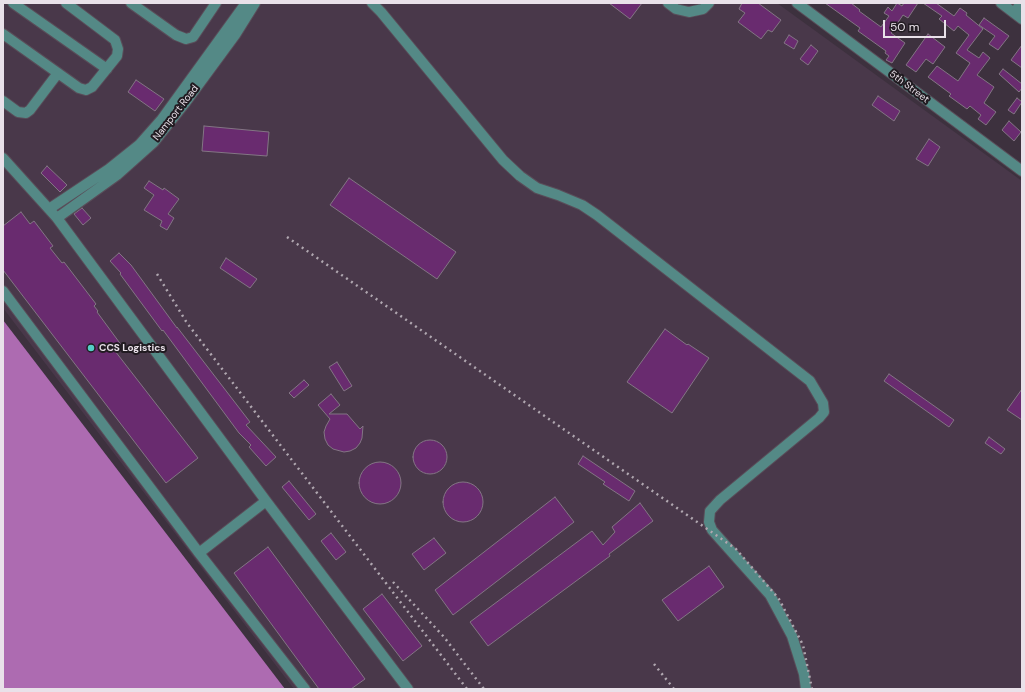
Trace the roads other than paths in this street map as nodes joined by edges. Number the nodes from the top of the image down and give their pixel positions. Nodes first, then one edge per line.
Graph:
1 (13, 3) edge
2 (66, 3) edge
3 (131, 3) edge
4 (246, 3) edge
5 (255, 3) edge
6 (372, 3) edge
7 (668, 3) edge
8 (708, 3) edge
9 (797, 3) edge
10 (1001, 3) edge
11 (1021, 3) edge
12 (212, 5) edge
13 (1018, 16) edge
14 (3, 34) edge
15 (107, 69) junction
16 (58, 73) junction
17 (3, 101) edge
18 (3, 158) edge
19 (1022, 171) edge
20 (49, 209) junction
21 (57, 218) junction
22 (3, 291) edge
23 (266, 501) junction
24 (199, 553) junction
25 (305, 689) edge
26 (408, 689) edge
27 (806, 689) edge

1 - 15 street
2 - 15 street
3 - 12 street
4 - 20 street
5 - 21 street, Namport Road
6 - 27 street
7 - 8 street
9 - 19 street, 5th Street
10 - 13 street
11 - 13 street
14 - 16 street
15 - 16 street
16 - 17 street
18 - 20 street
20 - 21 street
21 - 23 street
22 - 24 street
23 - 24 street
23 - 26 street
24 - 25 street

